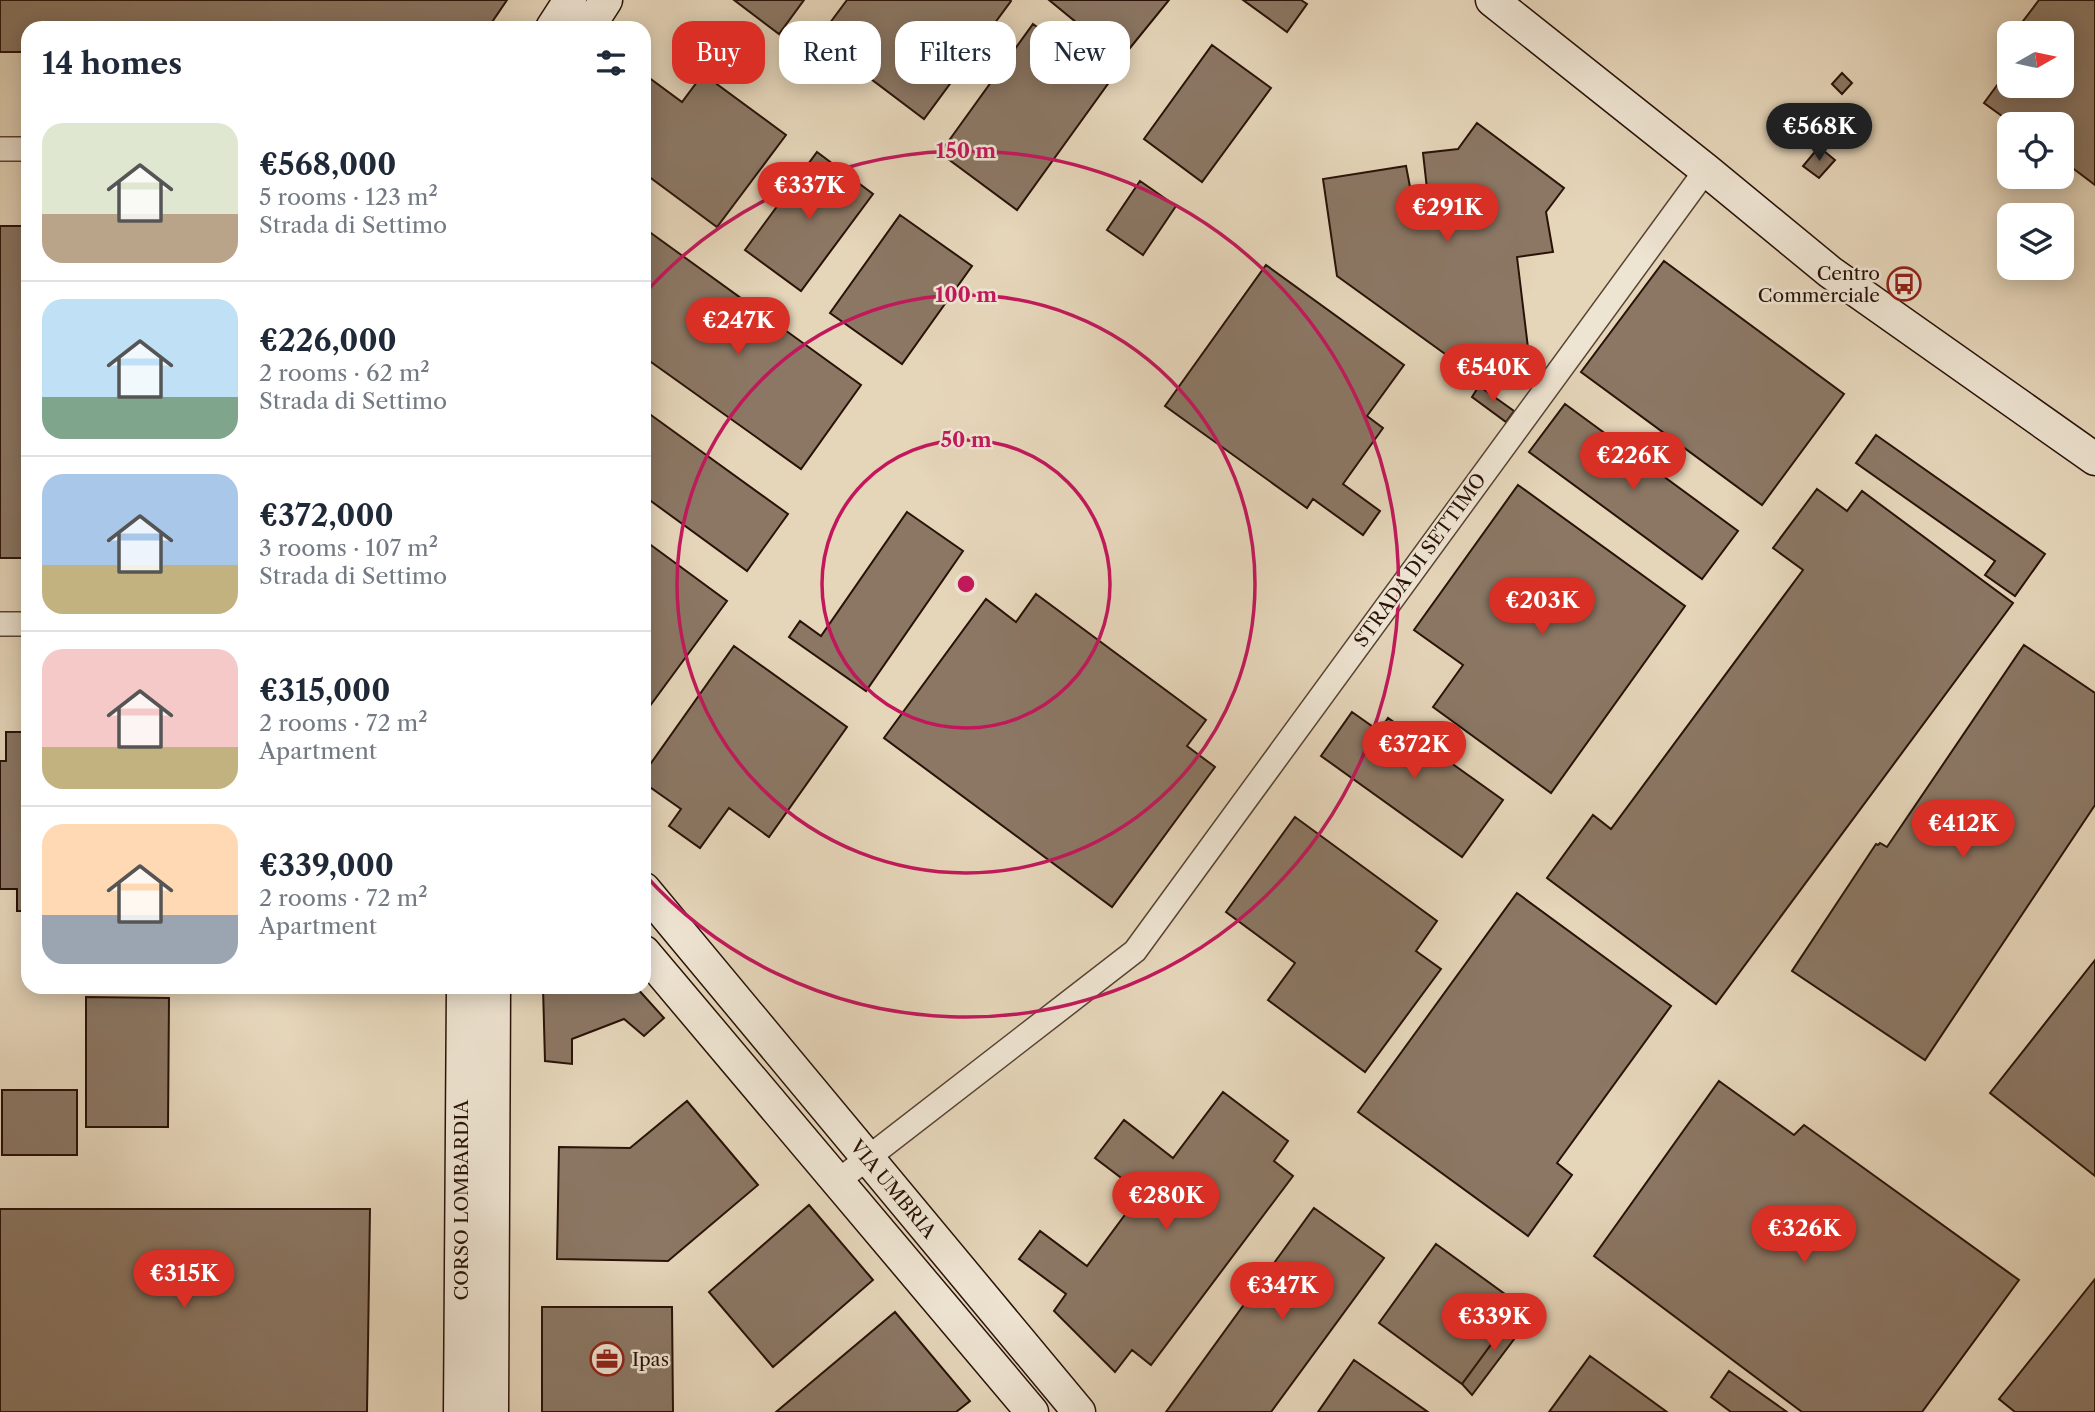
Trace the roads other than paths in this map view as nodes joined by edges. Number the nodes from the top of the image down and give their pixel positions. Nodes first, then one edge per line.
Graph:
1 (570, 0) edge
2 (606, 0) edge
3 (1492, 0) edge
4 (556, 21) edge
5 (592, 21) edge
6 (0, 149) edge
7 (21, 149) edge
8 (1706, 170) junction
9 (2095, 459) edge
10 (0, 624) edge
11 (21, 624) edge
12 (651, 898) edge
13 (651, 960) edge
14 (708, 967) junction
15 (463, 994) edge
16 (494, 994) edge
17 (682, 995) junction
18 (868, 1159) junction
19 (838, 1181) junction
20 (460, 1412) edge
21 (492, 1412) edge
22 (1032, 1412) edge
23 (1079, 1412) edge

1 - 4 street
2 - 5 street
3 - 8 street
6 - 7 street
8 - 9 street
8 - 18 street, STRADA DI SETTIMO
10 - 11 street
12 - 14 street, VIA UMBRIA
13 - 17 street, VIA UMBRIA
14 - 17 street
14 - 18 street, VIA UMBRIA
15 - 20 street, CORSO LOMBARDIA
16 - 21 street, CORSO LOMBARDIA
17 - 19 street, VIA UMBRIA
18 - 19 street, STRADA DI SETTIMO
18 - 23 street, VIA UMBRIA
19 - 22 street, VIA UMBRIA

